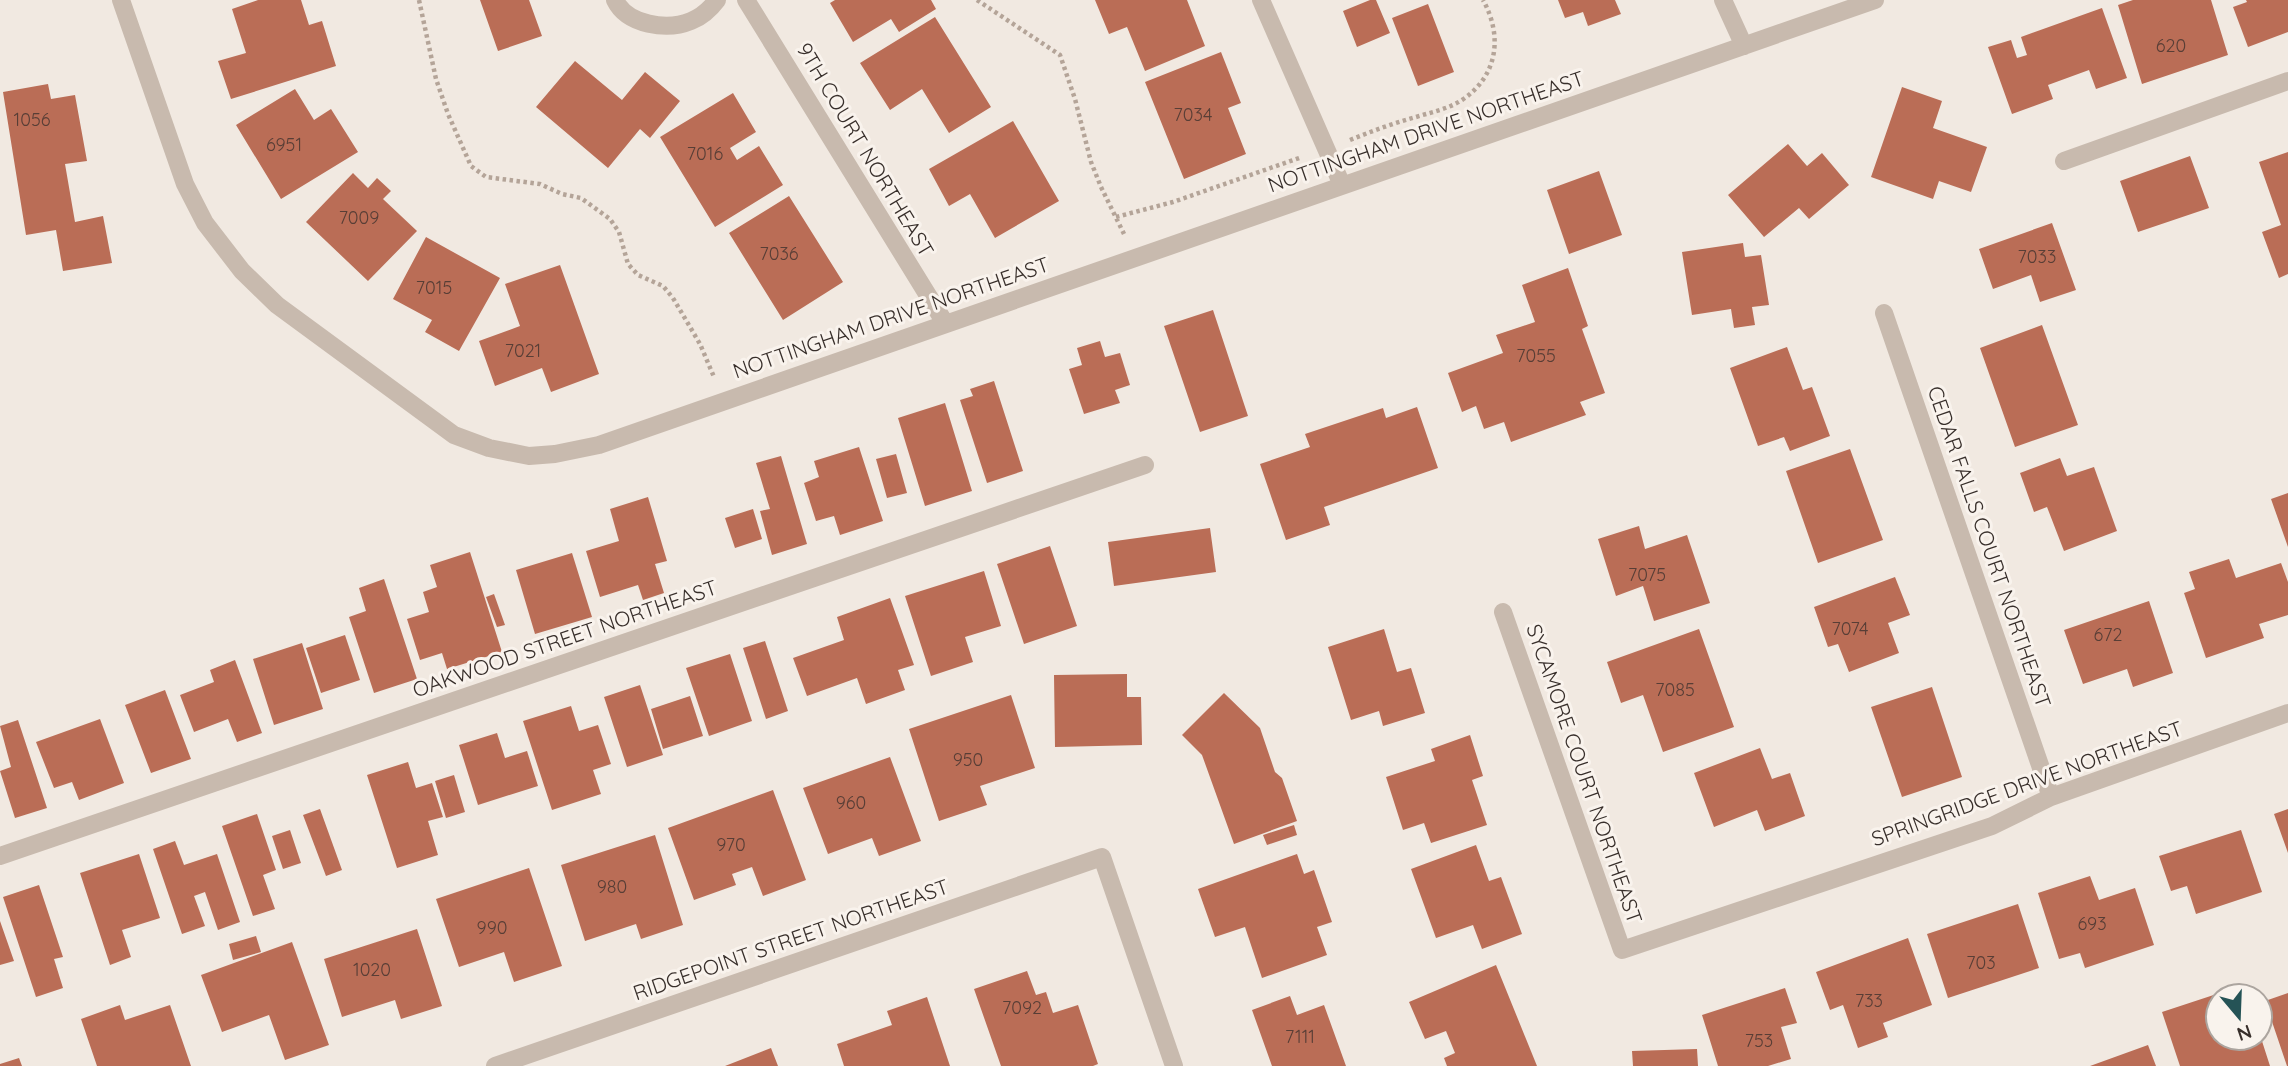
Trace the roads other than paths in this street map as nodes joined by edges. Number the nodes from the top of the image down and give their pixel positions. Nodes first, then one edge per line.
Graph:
1 (121, 0) edge
2 (615, 0) edge
3 (717, 0) edge
4 (747, 0) edge
5 (1261, 0) edge
6 (1723, 0) edge
7 (1875, 0) edge
8 (1744, 46) junction
9 (2288, 81) edge
10 (2064, 161) dead end
11 (1342, 185) junction
12 (1884, 313) dead end
13 (945, 323) junction
14 (1145, 465) dead end
15 (1503, 612) dead end
16 (2288, 713) edge
17 (2051, 796) junction
18 (0, 856) edge
19 (1622, 950) joint
20 (495, 1066) edge
21 (1174, 1066) edge

1 - 13 street, NOTTINGHAM DRIVE NORTHEAST
2 - 3 street
4 - 13 street, 9TH COURT NORTHEAST
5 - 11 street
6 - 8 street
7 - 8 street, NOTTINGHAM DRIVE NORTHEAST
8 - 11 street, NOTTINGHAM DRIVE NORTHEAST
9 - 10 street
11 - 13 street, NOTTINGHAM DRIVE NORTHEAST
12 - 17 street, CEDAR FALLS COURT NORTHEAST
14 - 18 street, OAKWOOD STREET NORTHEAST
15 - 19 street, SYCAMORE COURT NORTHEAST
16 - 17 street, SPRINGRIDGE DRIVE NORTHEAST
17 - 19 street, SPRINGRIDGE DRIVE NORTHEAST
20 - 21 street, RIDGEPOINT STREET NORTHEAST

